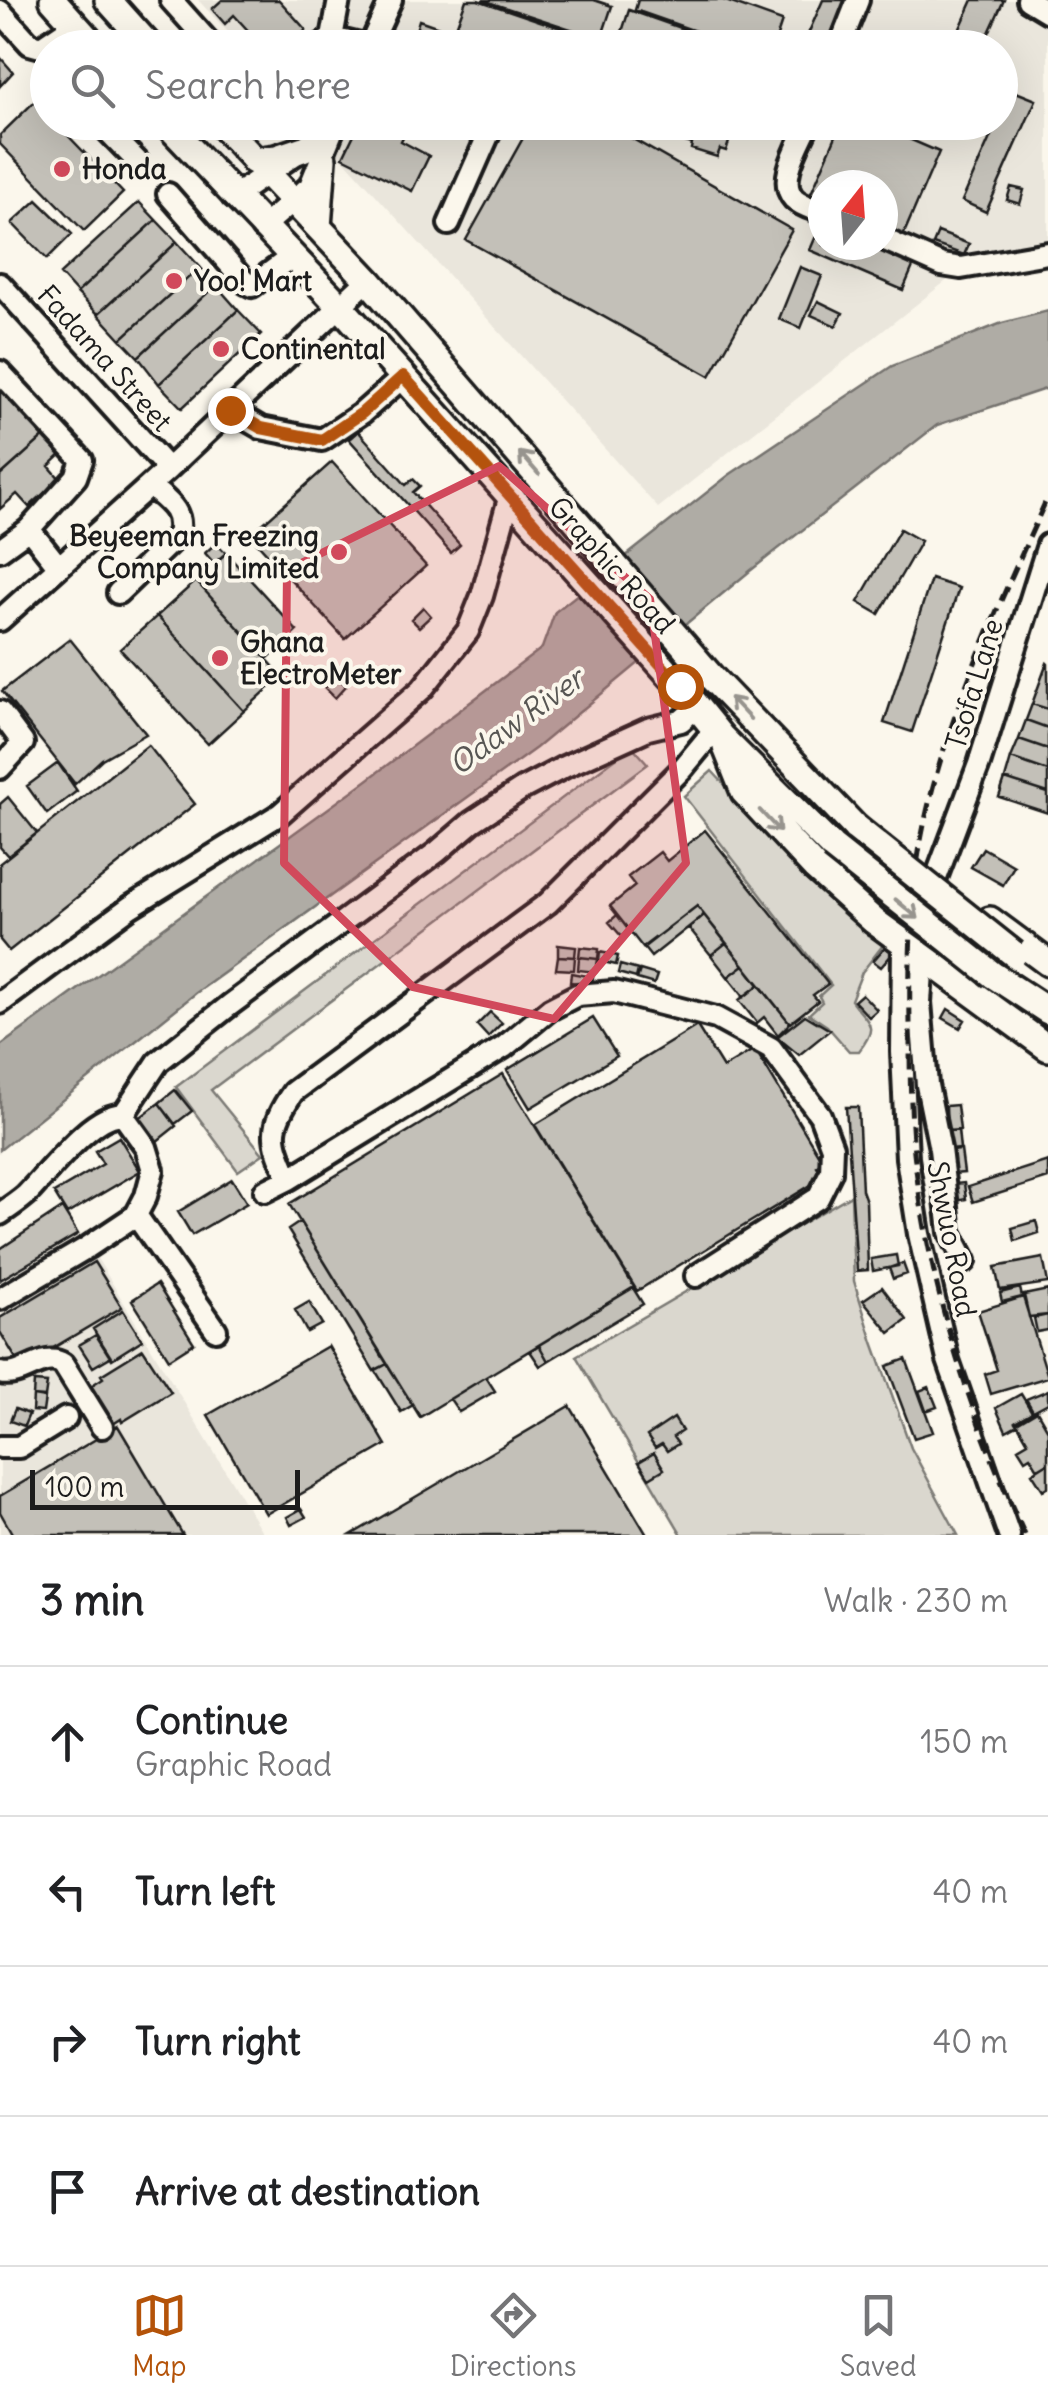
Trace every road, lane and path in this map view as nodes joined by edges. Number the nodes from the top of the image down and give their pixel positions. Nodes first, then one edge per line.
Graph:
1 (53, 0) edge
2 (108, 0) edge
3 (171, 0) edge
4 (339, 0) edge
5 (390, 0) edge
6 (858, 0) edge
7 (1028, 0) edge
8 (0, 11) edge
9 (1048, 12) edge
10 (75, 24) junction
11 (66, 30) edge
12 (80, 30) edge
13 (135, 30) edge
14 (198, 30) edge
15 (329, 30) edge
16 (377, 30) edge
17 (846, 30) edge
18 (30, 44) edge
19 (117, 140) edge
20 (181, 140) edge
21 (236, 140) edge
22 (322, 140) edge
23 (486, 140) edge
24 (802, 140) edge
25 (313, 154) junction
26 (137, 161) dead end
27 (260, 166) junction
28 (168, 194) dead end
29 (232, 197) junction
30 (294, 200) junction
31 (808, 207) edge
32 (449, 224) dead end
33 (318, 227) junction
34 (262, 228) junction
35 (898, 245) edge
36 (1048, 253) edge
37 (291, 257) junction
38 (368, 280) junction
39 (0, 284) edge
40 (338, 305) junction
41 (0, 372) edge
42 (403, 376) junction
43 (230, 410) junction
44 (168, 470) junction
45 (150, 486) junction
46 (510, 495) junction
47 (28, 530) junction
48 (1048, 545) edge
49 (0, 550) edge
50 (59, 567) junction
51 (118, 593) dead end
52 (0, 620) edge
53 (689, 697) junction
54 (0, 712) edge
55 (718, 733) junction
56 (780, 751) junction
57 (0, 768) edge
58 (936, 878) junction
59 (913, 950) junction
60 (1048, 963) edge
61 (1048, 977) edge
62 (0, 1003) edge
63 (1048, 1011) edge
64 (1048, 1048) edge
65 (123, 1115) junction
66 (289, 1179) junction
67 (265, 1191) dead end
68 (0, 1214) edge
69 (136, 1214) junction
70 (965, 1261) dead end
71 (696, 1276) dead end
72 (0, 1298) edge
73 (216, 1330) dead end
74 (0, 1373) edge
75 (66, 1418) dead end
76 (102, 1426) dead end
77 (0, 1447) edge
78 (1008, 1535) edge

1 - 10 main road
2 - 13 main road
3 - 14 street
4 - 15 street
5 - 16 street
6 - 17 street
7 - 9 street
8 - 18 street
10 - 11 street
10 - 12 main road
19 - 26 street
20 - 29 main road, Graphic Road
21 - 27 main road, Graphic Road
22 - 25 street
23 - 32 street
24 - 31 street
25 - 27 main road
25 - 30 street
25 - 33 main road
27 - 29 street
27 - 30 main road, Graphic Road
28 - 37 street
29 - 34 main road, Graphic Road
30 - 33 main road, Graphic Road
30 - 34 street
33 - 38 main road, Graphic Road
34 - 37 main road, Graphic Road
35 - 36 street
37 - 40 main road, Graphic Road
38 - 40 street
56 -> 38 main road, Graphic Road
39 - 44 street, Fadama Street
40 - 42 main road, Graphic Road
40 - 43 street
41 - 47 street
42 - 43 street
42 - 46 main road, Graphic Road
43 - 44 street
44 - 45 street
45 - 50 street
45 - 51 street
46 - 53 main road, Graphic Road
46 - 62 street
47 - 49 street
47 - 50 street
48 - 58 street, Tsofa Lane
50 - 52 street
53 - 55 main road, Graphic Road
53 - 65 street
54 - 57 street
55 -> 59 main road
55 -> 63 main road, Graphic Road, bridge
55 - 66 street
56 - 58 main road
56 - 61 main road, Graphic Road, bridge
58 - 60 main road
59 - 64 main road
59 - 70 street
59 - 78 street, Shwuo Road
65 - 68 street
65 - 69 street
66 - 67 street
66 - 71 street
69 - 72 street
69 - 73 street
74 - 76 street
75 - 77 street

